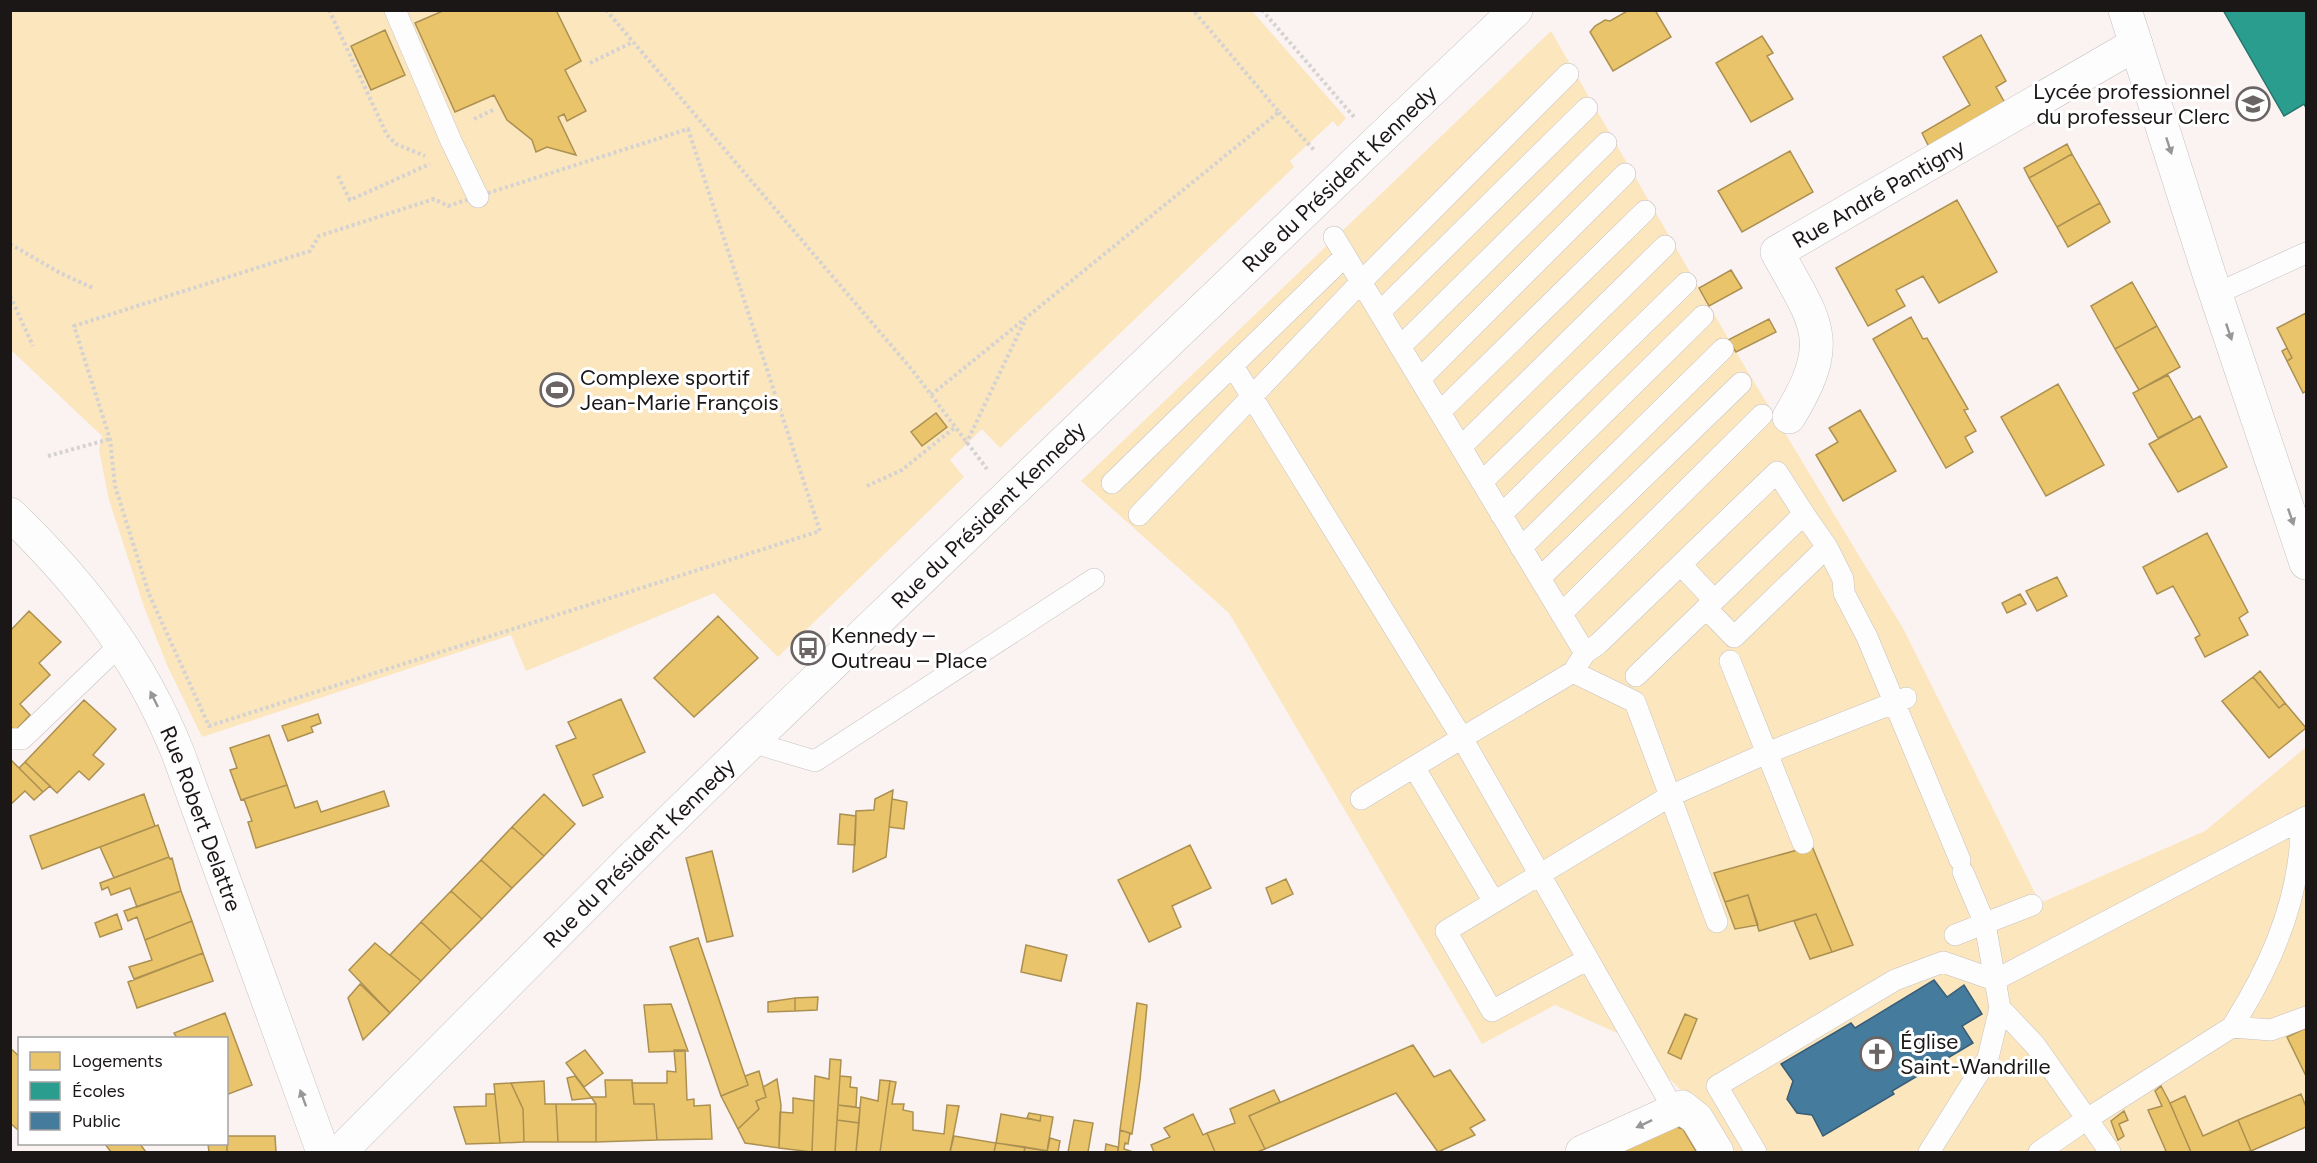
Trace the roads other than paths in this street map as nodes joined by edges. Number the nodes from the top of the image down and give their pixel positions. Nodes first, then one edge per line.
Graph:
1 (395, 10) edge
2 (1516, 10) edge
3 (2125, 10) edge
4 (2136, 44) junction
5 (1568, 74) dead end
6 (1587, 108) dead end
7 (1606, 143) dead end
8 (1625, 174) dead end
9 (478, 196) road end
10 (1646, 211) dead end
11 (1334, 237) dead end
12 (1665, 246) dead end
13 (2307, 253) edge
14 (1345, 256) junction
15 (1361, 282) junction
16 (1686, 283) dead end
17 (2216, 294) junction
18 (1380, 312) junction
19 (1703, 315) dead end
20 (1400, 347) junction
21 (1723, 349) dead end
22 (1233, 366) junction
23 (1420, 379) junction
24 (1741, 383) dead end
25 (1252, 396) junction
26 (1440, 412) junction
27 (1776, 416) joint
28 (1461, 447) junction
29 (1482, 482) junction
30 (1112, 483) dead end
31 (1804, 514) junction
32 (1138, 515) dead end
33 (1501, 515) junction
34 (13, 522) edge
35 (1827, 547) junction
36 (1521, 548) junction
37 (2307, 563) edge
38 (1681, 565) junction
39 (1540, 578) junction
40 (1094, 579) dead end
41 (1710, 604) junction
42 (1561, 614) junction
43 (121, 644) junction
44 (1585, 653) junction
45 (1730, 661) dead end
46 (1573, 672) junction
47 (1636, 676) dead end
48 (1900, 700) junction
49 (1462, 738) junction
50 (10, 739) edge
51 (751, 742) junction
52 (1767, 753) junction
53 (1414, 767) junction
54 (1670, 796) junction
55 (1361, 799) dead end
56 (2303, 819) edge
57 (1803, 843) dead end
58 (1540, 874) junction
59 (1494, 902) junction
60 (2032, 905) dead end
61 (1717, 922) dead end
62 (1985, 924) junction
63 (1955, 935) dead end
64 (1588, 959) junction
65 (1995, 980) junction
66 (2000, 1008) junction
67 (2307, 1017) edge
68 (2232, 1027) junction
69 (1674, 1110) junction
70 (2088, 1119) junction
71 (323, 1152) edge
72 (340, 1152) edge
73 (1582, 1152) edge
74 (1717, 1152) edge
75 (1756, 1152) edge
76 (1929, 1152) edge
77 (2039, 1152) edge
78 (2110, 1152) edge

1 - 9 lane
2 - 51 street, Rue du Président Kennedy
3 - 4 street
4 -> 17 street
4 - 27 street, Rue André Pantigny
5 - 15 lane
6 - 18 lane
7 - 20 lane
8 - 23 lane
10 - 26 lane
11 - 14 lane
12 - 28 lane
13 - 17 lane
14 - 15 lane
14 - 22 lane
15 - 18 lane
15 - 25 lane
16 - 29 lane
17 -> 37 street
18 - 20 lane
19 - 33 lane
20 - 23 lane
21 - 36 lane
22 - 25 lane
22 - 30 lane
23 - 26 lane
24 - 39 lane
25 - 32 lane
25 - 49 lane
26 - 28 lane
27 - 42 lane
28 - 29 lane
29 - 33 lane
31 - 35 lane
31 - 38 lane
31 - 41 lane
33 - 36 lane
34 - 43 street, Rue Robert Delattre
35 - 41 lane
35 - 48 lane
36 - 39 lane
38 - 41 lane
38 - 44 lane
39 - 42 lane
40 - 51 lane
41 - 47 lane
42 - 44 lane
43 - 50 lane
71 -> 43 street, Rue Robert Delattre
44 - 46 lane
45 - 52 lane
46 - 49 lane
46 - 54 lane
48 - 52 lane
48 - 62 lane
49 - 53 lane
49 - 58 lane
51 - 72 street, Rue du Président Kennedy
52 - 54 lane
52 - 57 lane
53 - 55 lane
53 - 59 lane
54 - 58 lane
54 - 61 lane
56 - 65 lane
56 - 68 lane
58 - 59 lane
58 - 64 lane
59 - 64 lane
60 - 62 lane
62 - 63 lane
62 - 65 lane
64 - 69 lane
65 - 66 lane
65 - 75 lane
66 - 70 lane
66 - 76 lane
67 - 68 lane
68 - 70 lane
69 -> 73 street
69 - 74 street
70 - 77 lane
70 - 78 lane

